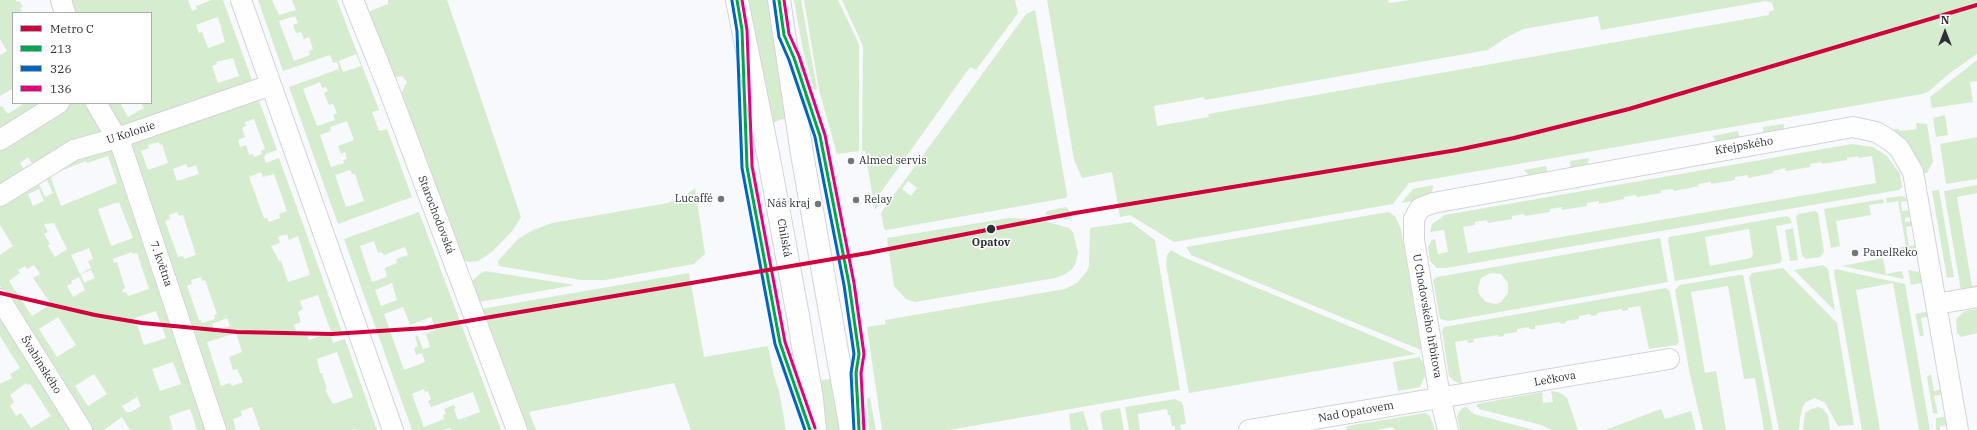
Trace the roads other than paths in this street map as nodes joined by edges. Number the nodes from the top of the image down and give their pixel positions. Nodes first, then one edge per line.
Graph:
1 (61, 0) edge
2 (241, 0) edge
3 (353, 0) edge
4 (737, 0) edge
5 (779, 0) edge
6 (65, 12) edge
7 (271, 85) junction
8 (58, 104) edge
9 (97, 104) edge
10 (117, 138) junction
11 (0, 140) edge
12 (0, 196) edge
13 (1426, 205) joint
14 (1977, 297) edge
15 (0, 299) edge
16 (1936, 304) junction
17 (1669, 359) dead end
18 (1440, 397) junction
19 (82, 430) edge
20 (216, 430) edge
21 (393, 430) edge
22 (517, 430) edge
23 (815, 430) edge
24 (852, 430) edge
25 (1249, 430) edge
26 (1448, 430) edge
27 (1958, 430) edge

1 - 6 street
2 - 7 street
3 - 22 street, Starochodovská
4 - 23 main road, Chilská
5 - 24 main road
7 - 10 street, U Kolonie
7 - 21 street
8 - 11 street
9 - 10 street, 7. května
10 - 12 street, U Kolonie
10 - 20 street, 7. května
13 - 16 street, Křejpského
13 - 18 street, U Chodovského hřbitova
14 - 16 street
15 - 19 street, Švabinského
16 - 27 street, Křejpského
17 - 18 street, Lečkova
18 - 25 street, Nad Opatovem
18 - 26 street, U Chodovského hřbitova

